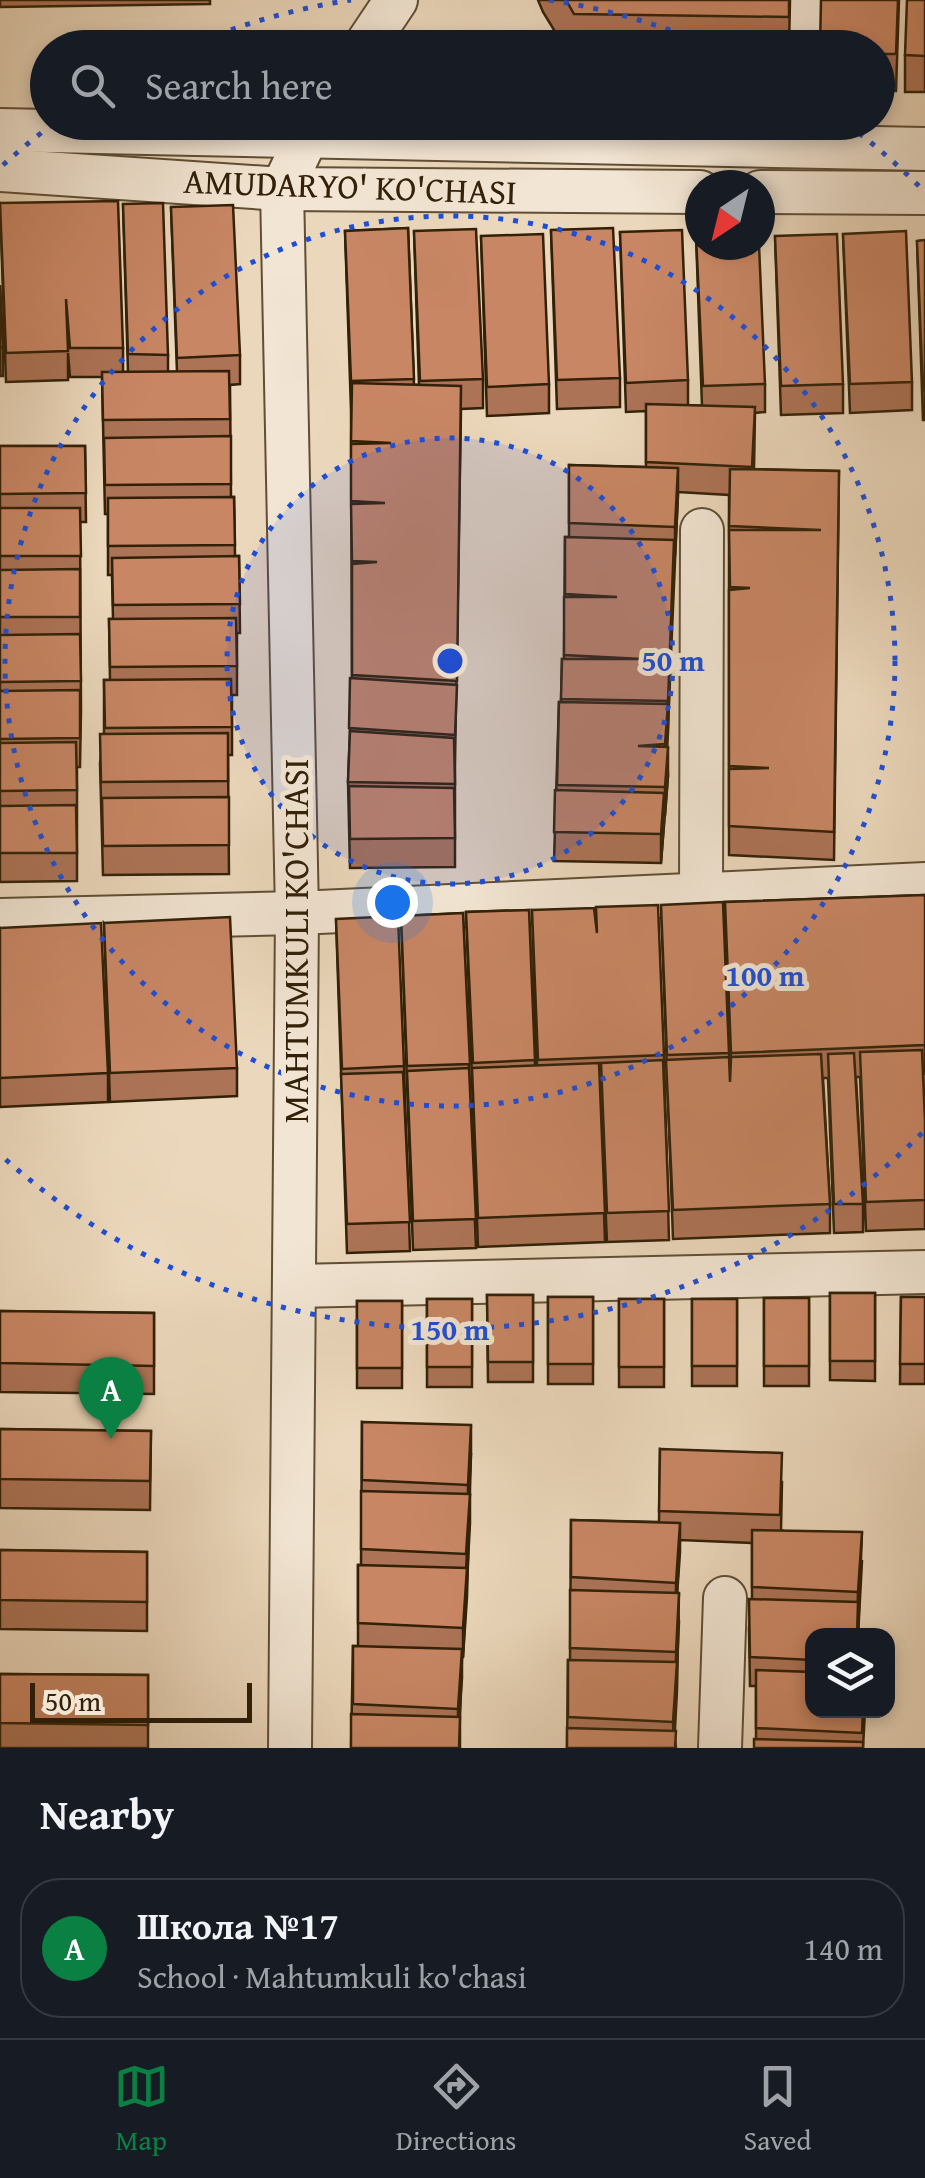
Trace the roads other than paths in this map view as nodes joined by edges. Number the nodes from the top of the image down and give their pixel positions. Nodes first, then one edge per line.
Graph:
1 (396, 0) edge
2 (811, 0) edge
3 (376, 30) edge
4 (810, 30) edge
5 (0, 130) edge
6 (30, 130) edge
7 (304, 140) edge
8 (850, 140) edge
9 (925, 149) edge
10 (0, 170) edge
11 (282, 189) junction
12 (685, 192) edge
13 (775, 192) edge
14 (925, 194) edge
15 (702, 530) dead end
16 (925, 884) edge
17 (700, 894) junction
18 (297, 913) junction
19 (0, 920) edge
20 (925, 1272) edge
21 (296, 1286) junction
22 (725, 1598) dead end
23 (290, 1748) edge
24 (720, 1748) edge

1 - 3 street
2 - 4 street
5 - 6 street
7 - 11 street, MAHTUMKULI KO'CHASI
8 - 9 street
10 - 11 street, AMUDARYO' KO'CHASI
11 - 12 street, AMUDARYO' KO'CHASI
11 - 18 street, MAHTUMKULI KO'CHASI
13 - 14 street
15 - 17 street
16 - 17 street
17 - 18 street
18 - 19 street
18 - 21 street, MAHTUMKULI KO'CHASI
20 - 21 street
21 - 23 street, MAHTUMKULI KO'CHASI
22 - 24 street

